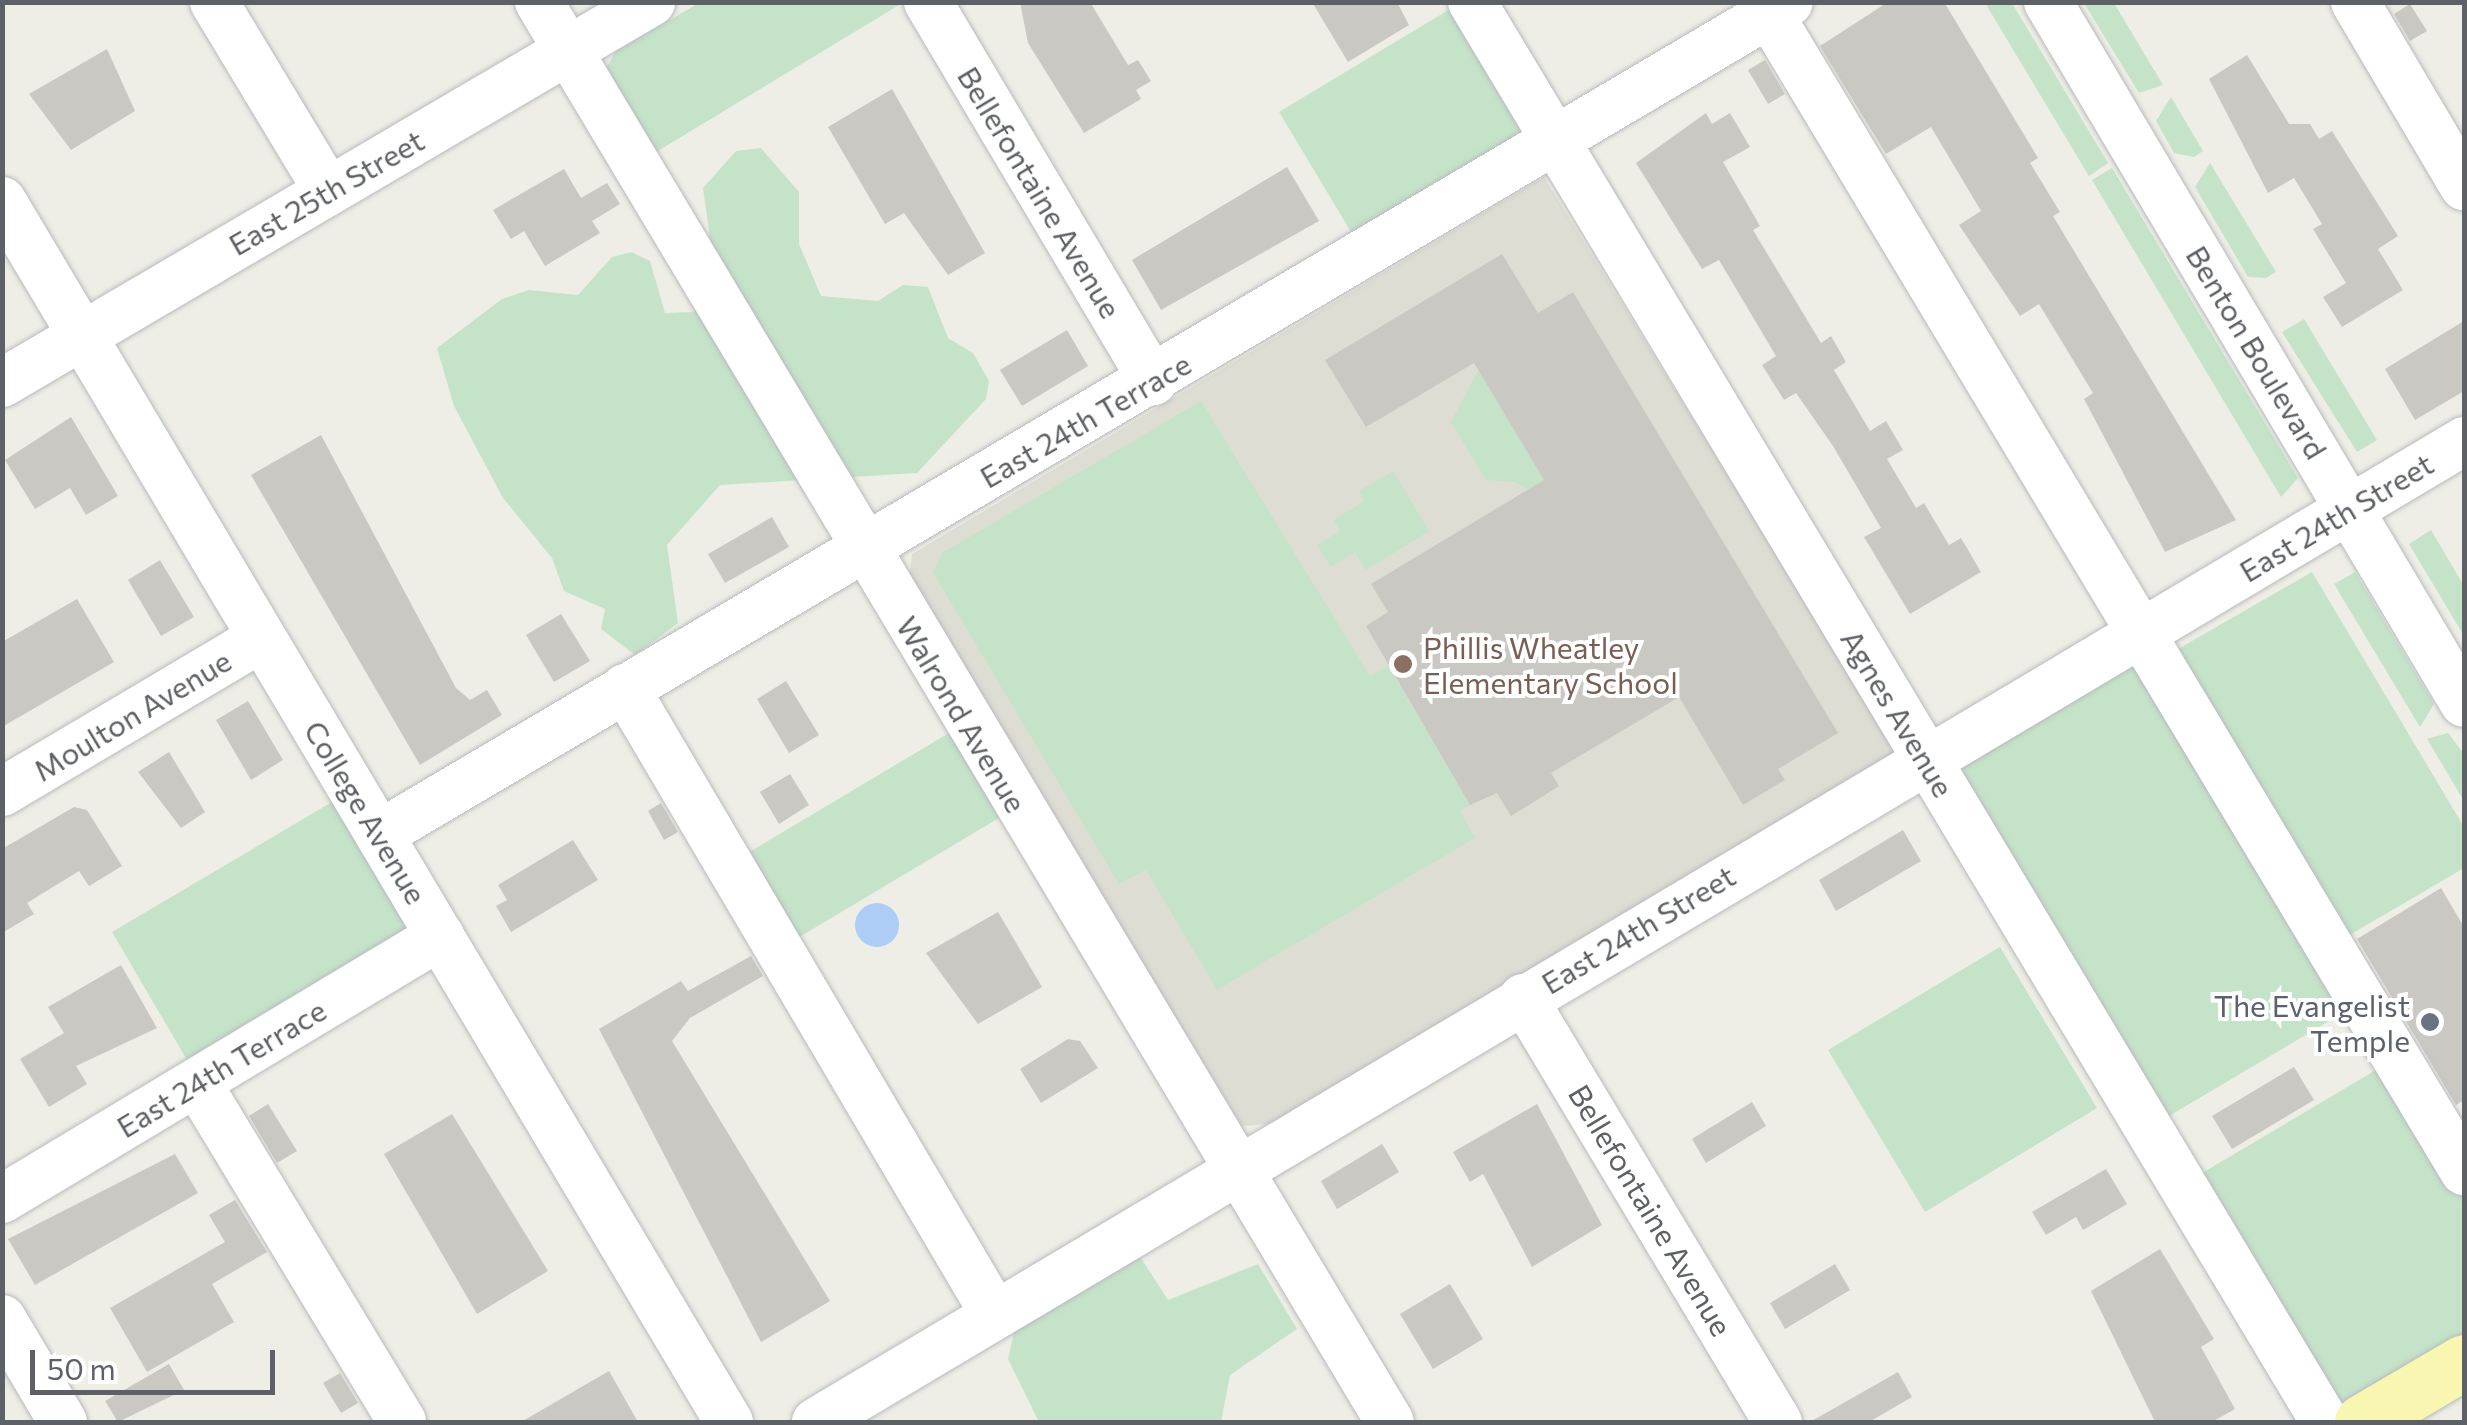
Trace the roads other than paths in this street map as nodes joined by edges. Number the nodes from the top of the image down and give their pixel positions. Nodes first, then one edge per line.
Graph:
1 (214, 2) edge
2 (539, 2) edge
3 (651, 2) edge
4 (928, 2) edge
5 (1472, 2) edge
6 (2048, 2) edge
7 (2356, 2) edge
8 (1773, 6) edge
9 (568, 51) junction
10 (1557, 141) junction
11 (2464, 186) edge
12 (328, 190) junction
13 (2, 201) edge
14 (83, 336) junction
15 (1152, 380) junction
16 (2, 384) edge
17 (2464, 441) edge
18 (2351, 509) junction
19 (862, 550) junction
20 (2141, 632) junction
21 (261, 638) junction
22 (625, 688) junction
23 (2464, 703) edge
24 (1925, 758) junction
25 (2, 792) edge
26 (380, 834) junction
27 (440, 936) junction
28 (1523, 998) junction
29 (197, 1083) junction
30 (1238, 1170) junction
31 (2464, 1171) edge
32 (2, 1199) edge
33 (995, 1315) junction
34 (2, 1319) edge
35 (2464, 1362) edge
36 (63, 1422) edge
37 (402, 1422) edge
38 (729, 1422) edge
39 (816, 1422) edge
40 (1390, 1422) edge
41 (1778, 1422) edge
42 (2325, 1422) edge
43 (2362, 1422) edge

1 - 12 street
2 - 9 street, Walrond Avenue
3 - 9 street, East 25th Street
4 - 15 street, Bellefontaine Avenue
5 - 10 street, Agnes Avenue
6 - 18 street, Benton Boulevard
7 - 11 street
8 - 10 street, East 24th Terrace
8 - 20 street
9 - 12 street, East 25th Street
9 - 19 street, Walrond Avenue
10 - 15 street, East 24th Terrace
10 - 24 street, Agnes Avenue
12 - 14 street, East 25th Street
13 - 14 street, College Avenue
14 - 16 street, East 25th Street
14 - 21 street, College Avenue
15 - 19 street, East 24th Terrace
17 - 18 street, East 24th Street
18 - 20 street, East 24th Street
18 - 23 street, Benton Boulevard
19 - 22 street, East 24th Terrace
19 - 30 street, Walrond Avenue
20 - 24 street, East 24th Street
20 - 31 street
21 - 25 street, Moulton Avenue
21 - 26 street, College Avenue
22 - 26 street, East 24th Terrace
22 - 33 street
24 - 28 street, East 24th Street
24 - 42 street, Agnes Avenue
26 - 27 street, College Avenue
27 - 29 street, East 24th Terrace
27 - 38 street, College Avenue
28 - 30 street, East 24th Street
28 - 41 street, Bellefontaine Avenue
29 - 32 street, East 24th Terrace
29 - 37 street
30 - 33 street, East 24th Street
30 - 40 street, Walrond Avenue
33 - 39 street, East 24th Street
34 - 36 street
35 - 43 main road

